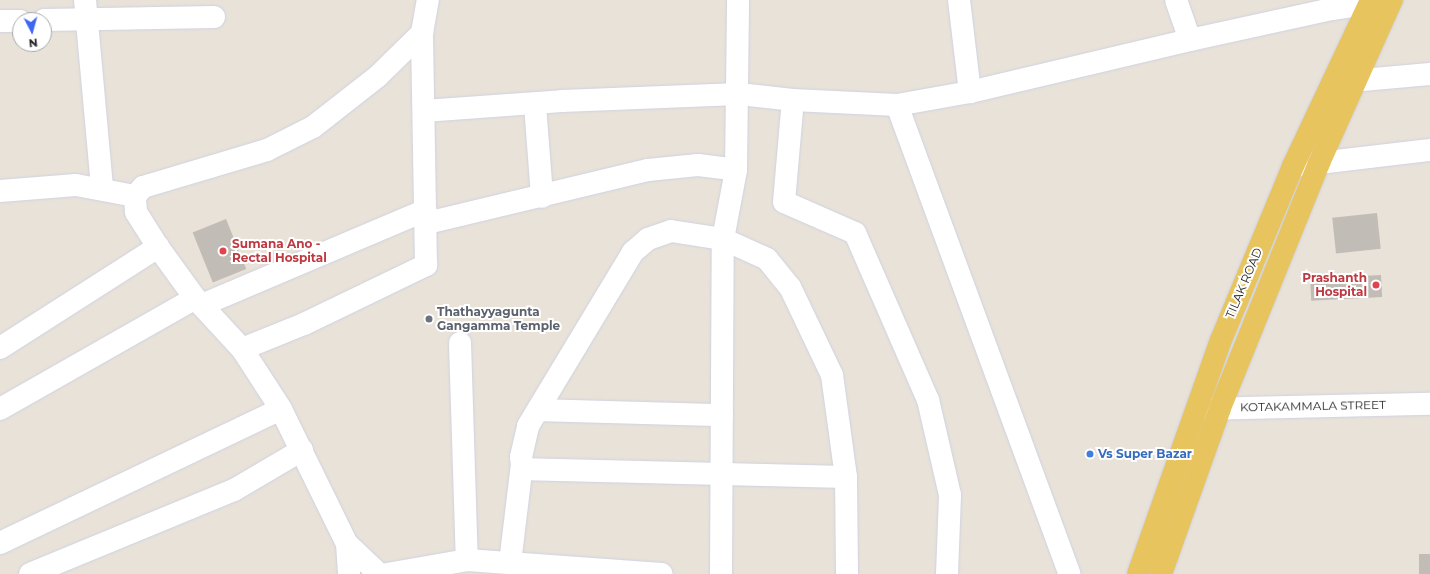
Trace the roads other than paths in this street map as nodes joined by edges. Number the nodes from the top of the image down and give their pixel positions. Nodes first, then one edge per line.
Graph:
1 (428, 0) edge
2 (738, 0) edge
3 (959, 0) edge
4 (1176, 0) edge
5 (1393, 0) edge
6 (1370, 1) edge
7 (1332, 5) edge
8 (86, 10) edge
9 (214, 17) dead end
10 (52, 18) edge
11 (0, 21) edge
12 (12, 21) edge
13 (422, 33) junction
14 (1190, 40) junction
15 (1430, 74) edge
16 (1356, 80) junction
17 (1332, 82) junction
18 (970, 92) junction
19 (740, 94) junction
20 (793, 100) junction
21 (535, 105) junction
22 (897, 105) junction
23 (424, 110) junction
24 (1430, 150) edge
25 (1319, 163) junction
26 (1293, 166) junction
27 (736, 170) junction
28 (102, 187) junction
29 (0, 191) edge
30 (135, 196) junction
31 (542, 197) junction
32 (426, 216) junction
33 (723, 239) junction
34 (158, 247) junction
35 (198, 301) junction
36 (460, 343) dead end
37 (0, 348) edge
38 (242, 349) junction
39 (1430, 404) edge
40 (1220, 408) junction
41 (0, 409) edge
42 (281, 409) junction
43 (1196, 409) junction
44 (538, 410) junction
45 (722, 415) junction
46 (302, 450) junction
47 (522, 464) junction
48 (720, 473) junction
49 (846, 478) junction
50 (0, 543) edge
51 (347, 544) junction
52 (467, 560) junction
53 (510, 563) junction
54 (30, 574) edge
55 (350, 574) edge
56 (379, 574) edge
57 (387, 574) edge
58 (661, 574) edge
59 (721, 574) edge
60 (847, 574) edge
61 (947, 574) edge
62 (1070, 574) edge
63 (1138, 574) edge
64 (1161, 574) edge

1 - 13 street
2 - 19 street
3 - 18 street
4 - 14 street
5 - 6 street
5 - 16 main road, TILAK ROAD
6 - 7 street
6 - 17 main road, TILAK ROAD
7 - 14 street
8 - 9 street
8 - 10 street
8 - 28 street
11 - 12 street
13 - 23 street
13 - 30 street
14 - 18 street
15 - 16 street
16 - 17 street
16 - 25 main road, TILAK ROAD
17 - 26 main road, TILAK ROAD
18 - 22 street
19 - 20 street
19 - 21 street
19 - 27 street
20 - 22 street
20 - 61 street
21 - 23 street
21 - 31 street
22 - 62 street
23 - 32 street
24 - 25 street
25 - 26 street
25 - 40 main road, TILAK ROAD
26 - 43 main road, TILAK ROAD
27 - 31 street
27 - 33 street
28 - 29 street
28 - 30 street
30 - 34 street
31 - 32 street
32 - 35 street
32 - 38 street
33 - 44 street
33 - 45 street
33 - 49 street
34 - 35 street
34 - 37 street
35 - 38 street
35 - 41 street
36 - 52 street
38 - 42 street
39 - 40 street, KOTAKAMMALA STREET
40 - 43 street, KOTAKAMMALA STREET
40 - 64 main road, TILAK ROAD
42 - 46 street
42 - 50 street
43 - 63 main road, TILAK ROAD
44 - 45 street
44 - 47 street
45 - 48 street
46 - 51 street
46 - 54 street
47 - 48 street
47 - 53 street
48 - 49 street
48 - 59 street
49 - 60 street
51 - 55 street
51 - 56 street
52 - 53 street
52 - 57 street
53 - 58 street

